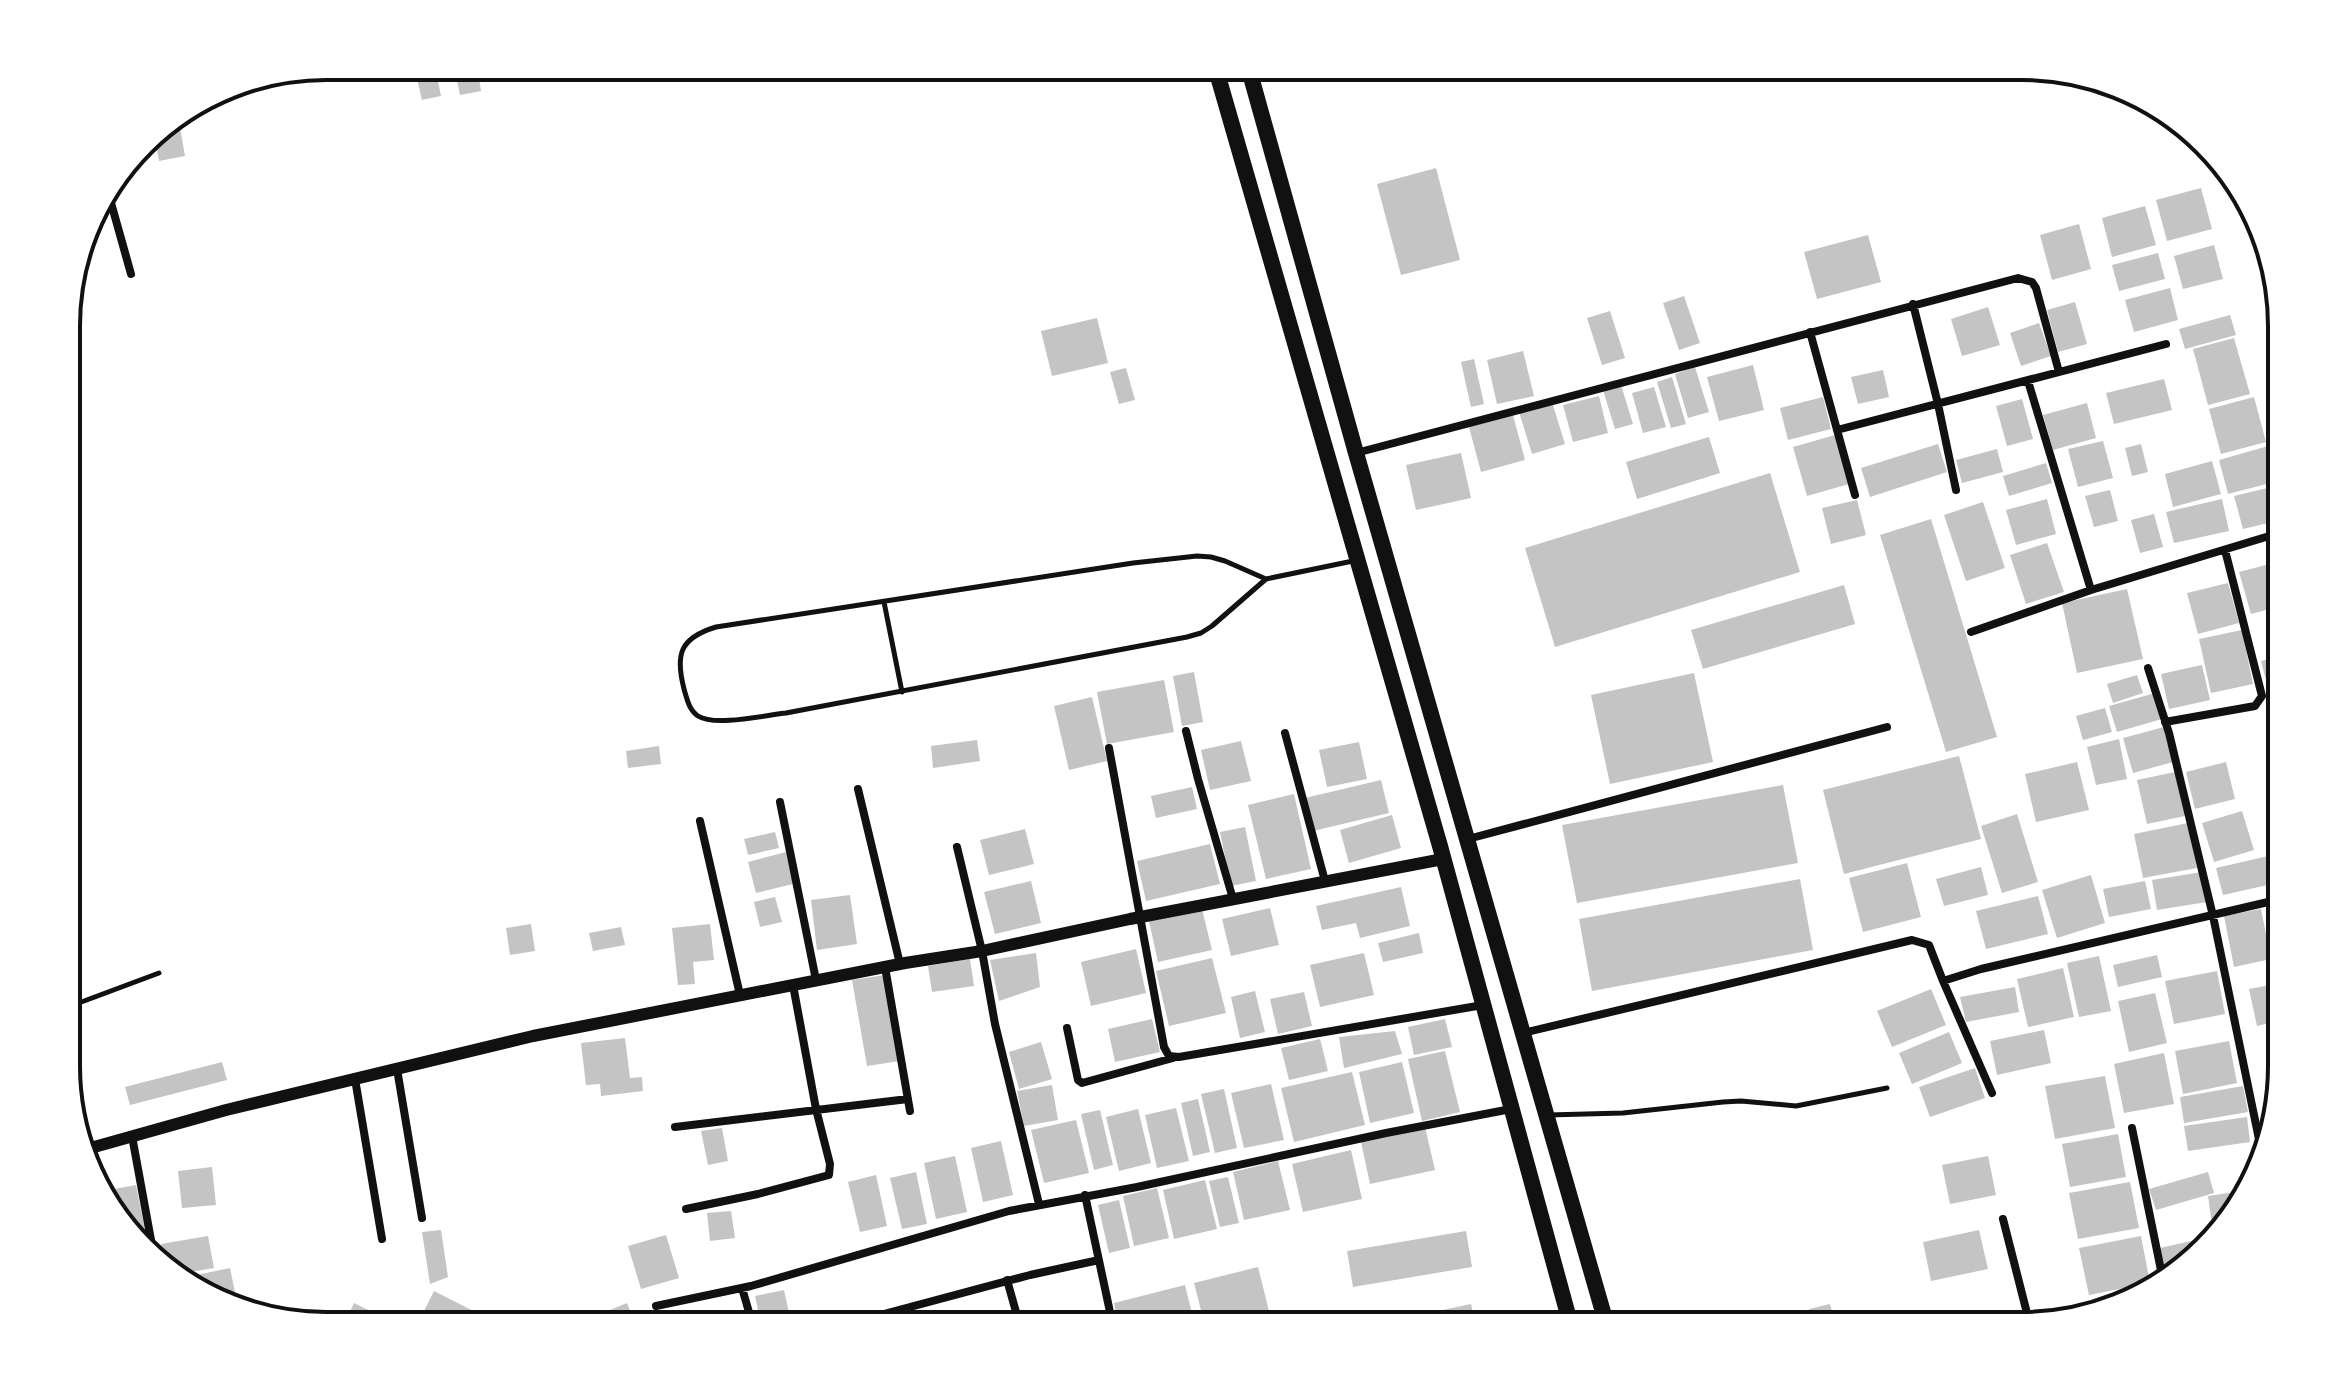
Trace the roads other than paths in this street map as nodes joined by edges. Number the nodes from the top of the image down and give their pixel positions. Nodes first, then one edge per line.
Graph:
1 (1219, 80) edge
2 (1251, 80) edge
3 (112, 206) edge
4 (131, 274) dead end
5 (1913, 304) junction
6 (1810, 332) junction
7 (2166, 344) dead end
8 (2059, 372) junction
9 (2028, 381) junction
10 (1938, 404) junction
11 (1837, 430) junction
12 (1356, 453) junction
13 (1956, 490) dead end
14 (1855, 495) dead end
15 (2266, 537) dead end
16 (2225, 550) junction
17 (1358, 560) junction
18 (1266, 579) junction
19 (2091, 590) junction
20 (884, 602) junction
21 (1971, 632) dead end
22 (2148, 668) dead end
23 (902, 692) junction
24 (2165, 722) junction
25 (1887, 727) dead end
26 (1186, 731) dead end
27 (1285, 733) dead end
28 (1109, 748) dead end
29 (858, 789) dead end
30 (780, 802) dead end
31 (700, 821) dead end
32 (1468, 839) junction
33 (957, 847) dead end
34 (1443, 859) junction
35 (1325, 881) junction
36 (1233, 899) junction
37 (2267, 902) edge
38 (2213, 916) junction
39 (1141, 917) junction
40 (982, 951) junction
41 (900, 964) junction
42 (885, 967) junction
43 (159, 973) dead end
44 (816, 980) junction
45 (1943, 981) junction
46 (793, 985) junction
47 (740, 995) junction
48 (80, 1003) edge
49 (1483, 1005) junction
50 (1067, 1028) dead end
51 (1523, 1033) junction
52 (1174, 1057) junction
53 (397, 1069) junction
54 (355, 1079) junction
55 (1887, 1088) dead end
56 (1992, 1093) dead end
57 (908, 1099) junction
58 (816, 1109) junction
59 (1512, 1109) junction
60 (910, 1111) dead end
61 (1547, 1115) junction
62 (675, 1127) dead end
63 (2132, 1128) dead end
64 (2259, 1130) edge
65 (132, 1136) junction
66 (94, 1147) edge
67 (1085, 1195) junction
68 (1039, 1204) junction
69 (686, 1209) dead end
70 (422, 1218) dead end
71 (2003, 1219) dead end
72 (151, 1238) edge
73 (382, 1239) dead end
74 (1099, 1260) junction
75 (2161, 1268) edge
76 (1007, 1280) junction
77 (742, 1288) junction
78 (656, 1306) dead end
79 (1567, 1311) edge
80 (1603, 1311) edge
81 (2026, 1311) edge
82 (749, 1312) edge
83 (891, 1312) edge
84 (1016, 1312) edge
85 (1110, 1312) edge

1 - 17 highway
2 - 12 highway
3 - 4 street
5 - 6 street
5 - 8 street
5 - 10 street
6 - 11 street
6 - 12 street
7 - 8 street
8 - 9 street
9 - 10 street
9 - 19 street
10 - 11 street
10 - 13 street
11 - 14 street
12 - 32 highway
15 - 16 street
16 - 19 street
16 - 24 street
17 - 18 lane
17 - 34 highway
18 - 20 lane
18 - 23 lane
19 - 21 street
20 - 23 lane
20 - 23 lane
22 - 24 street
24 - 38 street
25 - 32 street
26 - 36 street
27 - 35 street
28 - 39 street
29 - 41 street
30 - 44 street
31 - 47 street
32 - 51 highway
33 - 40 street
34 - 35 street
34 - 49 highway
35 - 36 street
36 - 39 street
37 - 38 street
38 - 45 street
38 - 64 street
39 - 40 street
39 - 52 street
40 - 41 street
40 - 68 street
41 - 42 street
42 - 44 street
42 - 57 street
43 - 48 lane
44 - 46 street
45 - 51 street
45 - 56 street
46 - 47 street
46 - 58 street
47 - 53 street
49 - 52 street
49 - 59 highway
50 - 52 street
51 - 61 highway
53 - 54 street
53 - 70 street
54 - 65 street
54 - 73 street
55 - 61 lane
57 - 58 street
57 - 60 street
58 - 62 street
58 - 69 street
59 - 67 street
59 - 79 highway
61 - 80 highway
63 - 75 street
65 - 66 street
65 - 72 street
67 - 68 street
67 - 74 street
68 - 77 street
71 - 81 street
74 - 76 street
74 - 85 street
76 - 83 street
76 - 84 street
77 - 78 street
77 - 82 street

